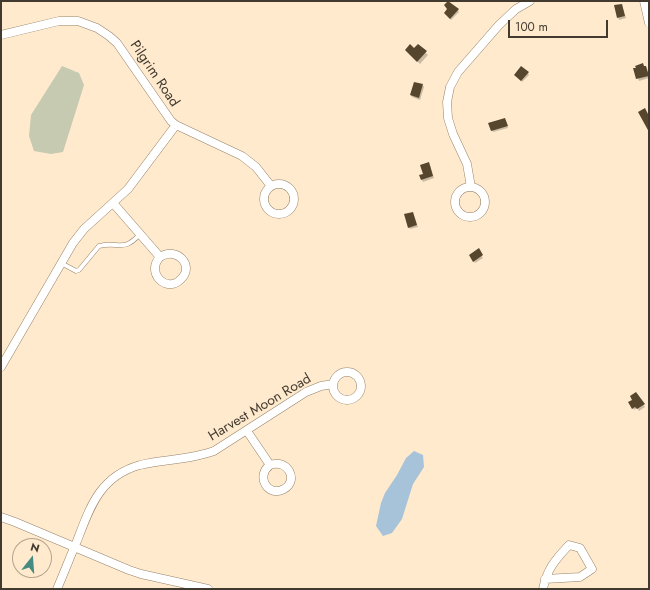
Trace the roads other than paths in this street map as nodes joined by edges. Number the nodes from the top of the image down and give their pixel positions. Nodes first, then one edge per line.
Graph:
1 (530, 1) edge
2 (644, 1) edge
3 (649, 23) edge
4 (1, 35) edge
5 (176, 125) junction
6 (271, 186) dead end
7 (471, 187) dead end
8 (113, 203) junction
9 (140, 234) junction
10 (160, 257) dead end
11 (61, 263) junction
12 (1, 367) edge
13 (334, 384) dead end
14 (247, 431) junction
15 (270, 465) dead end
16 (1, 517) edge
17 (74, 548) junction
18 (545, 579) junction
19 (58, 589) edge
20 (208, 589) edge
21 (544, 589) edge

1 - 7 street
2 - 3 street
4 - 5 street, Pilgrim Road
5 - 6 street, Pilgrim Road
5 - 8 street
8 - 9 street
8 - 11 street
9 - 10 street
9 - 11 lane
11 - 12 street
13 - 14 street, Harvest Moon Road
14 - 15 street
14 - 17 street, Harvest Moon Road
16 - 17 street
17 - 19 street, Harvest Moon Road
17 - 20 street
18 - 18 street
18 - 21 street

